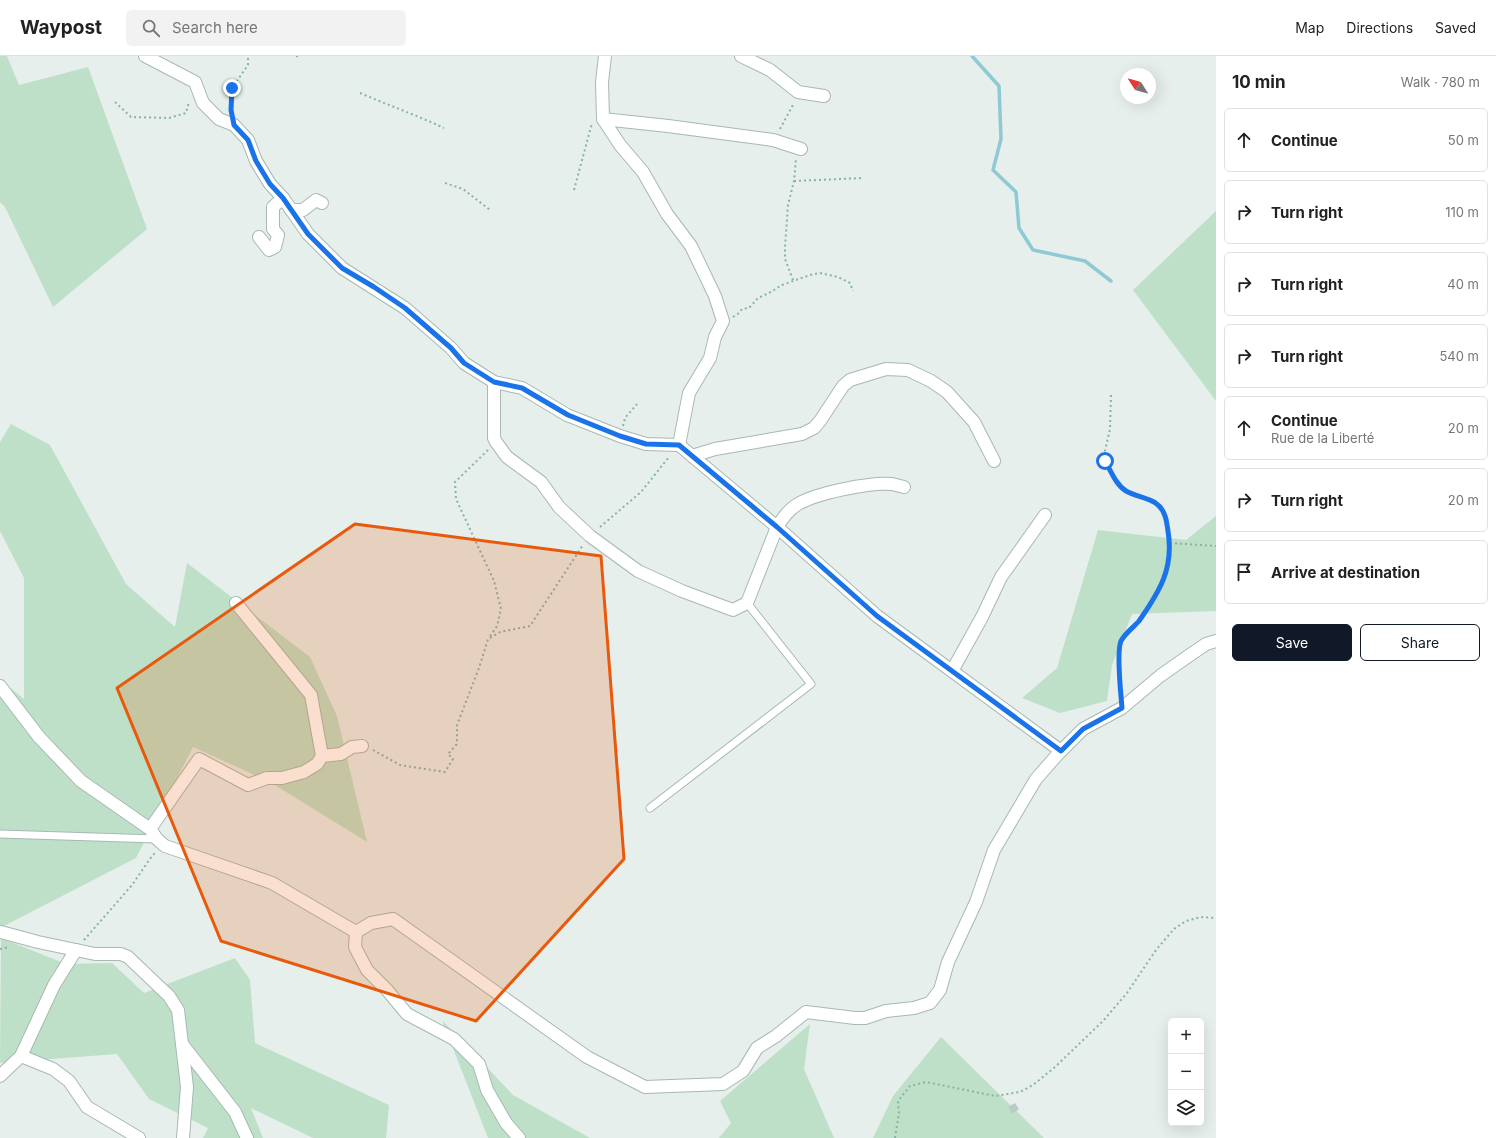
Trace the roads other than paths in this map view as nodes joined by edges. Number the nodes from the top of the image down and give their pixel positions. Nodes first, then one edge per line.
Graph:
1 (145, 56) edge
2 (605, 56) edge
3 (741, 56) edge
4 (824, 96) dead end
5 (604, 119) junction
6 (801, 150) road end
7 (283, 198) junction
8 (322, 203) dead end
9 (291, 210) junction
10 (259, 238) dead end
11 (494, 382) junction
12 (679, 445) junction
13 (692, 456) junction
14 (994, 461) dead end
15 (904, 487) dead end
16 (1045, 516) dead end
17 (777, 527) junction
18 (236, 603) dead end
19 (748, 603) junction
20 (1216, 641) edge
21 (952, 671) junction
22 (0, 686) edge
23 (362, 746) road end
24 (1061, 751) junction
25 (322, 756) junction
26 (650, 808) dead end
27 (0, 834) edge
28 (157, 838) junction
29 (0, 932) edge
30 (356, 932) junction
31 (76, 950) junction
32 (182, 1044) junction
33 (21, 1056) junction
34 (0, 1076) edge
35 (139, 1138) edge
36 (183, 1138) edge
37 (247, 1138) edge
38 (519, 1138) edge

1 - 7 street
2 - 5 street
3 - 4 street
5 - 6 street
5 - 12 street
7 - 9 street
7 - 10 street
8 - 9 street
9 - 11 street
11 - 12 street
11 - 19 street
12 - 13 street
13 - 14 street
13 - 17 street
15 - 17 street
16 - 21 street
17 - 19 street
17 - 21 street
18 - 25 street
19 - 26 lane
20 - 24 street
21 - 24 street
22 - 28 street
23 - 25 street
24 - 30 street
25 - 28 street
27 - 28 lane
28 - 30 street
29 - 31 street
30 - 38 street
31 - 32 street
31 - 33 street
32 - 36 street
32 - 37 street
33 - 34 street
33 - 35 street

